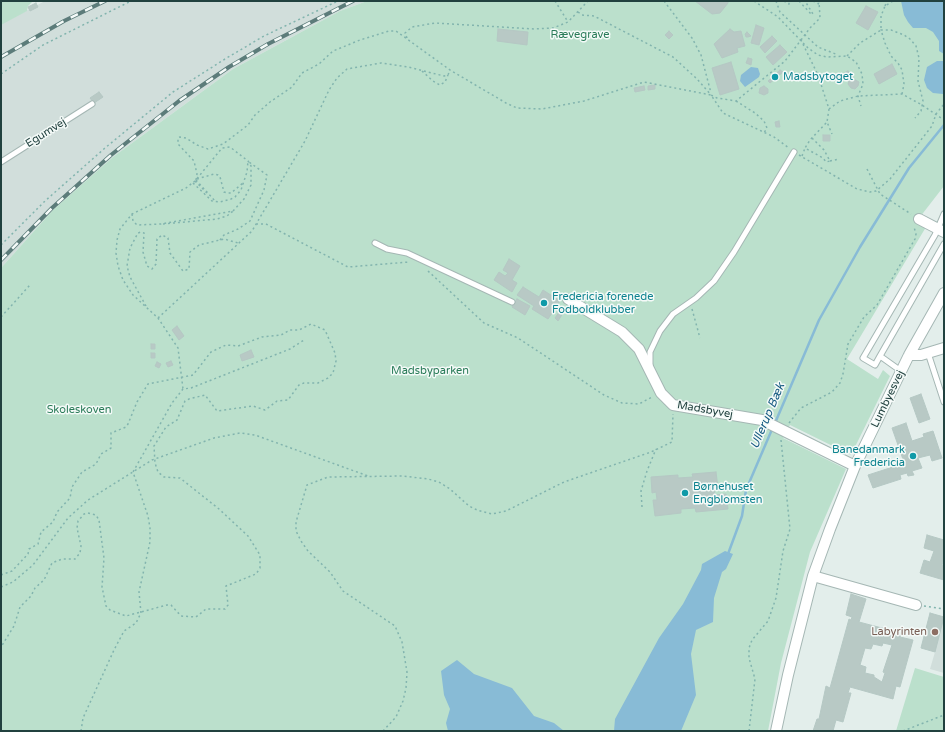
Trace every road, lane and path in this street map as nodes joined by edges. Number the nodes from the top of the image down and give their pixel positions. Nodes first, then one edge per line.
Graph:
1 (131, 1) edge
2 (338, 1) edge
3 (555, 1) edge
4 (588, 1) edge
5 (664, 1) edge
6 (754, 1) edge
7 (776, 1) edge
8 (784, 1) edge
9 (789, 1) edge
10 (799, 1) edge
11 (805, 1) edge
12 (814, 1) edge
13 (819, 1) edge
14 (887, 1) edge
15 (893, 1) edge
16 (819, 4) junction
17 (885, 6) junction
18 (578, 12) junction
19 (568, 22) junction
20 (881, 30) junction
21 (407, 38) junction
22 (801, 40) junction
23 (840, 56) junction
24 (847, 56) junction
25 (422, 70) junction
26 (450, 70) junction
27 (1, 74) edge
28 (448, 75) junction
29 (902, 94) junction
30 (711, 95) junction
31 (858, 96) junction
32 (736, 101) junction
33 (92, 104) dead end
34 (944, 104) edge
35 (922, 105) junction
36 (861, 106) dead end
37 (829, 109) junction
38 (936, 114) junction
39 (915, 118) dead end
40 (944, 120) edge
41 (827, 122) junction
42 (764, 133) junction
43 (832, 134) dead end
44 (812, 138) junction
45 (805, 148) junction
46 (794, 152) junction
47 (802, 156) junction
48 (839, 159) dead end
49 (248, 161) junction
50 (830, 161) junction
51 (1, 162) edge
52 (867, 169) dead end
53 (195, 181) junction
54 (244, 182) junction
55 (876, 191) junction
56 (233, 211) junction
57 (132, 214) junction
58 (944, 214) edge
59 (917, 218) junction
60 (161, 224) junction
61 (256, 224) junction
62 (940, 231) edge
63 (220, 241) junction
64 (238, 243) junction
65 (375, 243) dead end
66 (944, 244) edge
67 (1, 245) edge
68 (411, 262) dead end
69 (424, 268) dead end
70 (30, 285) dead end
71 (944, 293) edge
72 (568, 299) dead end
73 (512, 302) dead end
74 (690, 302) junction
75 (147, 307) junction
76 (1, 317) edge
77 (158, 318) junction
78 (700, 338) dead end
79 (304, 340) dead end
80 (944, 348) edge
81 (928, 353) junction
82 (909, 355) junction
83 (880, 356) junction
84 (649, 368) junction
85 (901, 371) junction
86 (182, 376) junction
87 (183, 389) junction
88 (662, 393) junction
89 (944, 402) edge
90 (673, 405) junction
91 (781, 429) junction
92 (656, 449) junction
93 (154, 459) junction
94 (855, 466) junction
95 (133, 472) junction
96 (369, 476) junction
97 (642, 507) dead end
98 (1, 575) edge
99 (813, 576) junction
100 (1, 587) edge
101 (916, 605) joint
102 (944, 609) edge
103 (141, 613) junction
104 (1, 647) edge
105 (944, 715) edge
106 (81, 731) edge
107 (383, 731) edge
108 (749, 731) edge
109 (776, 731) edge
110 (903, 731) edge

1 - 27 path
2 - 67 path
3 - 19 path
4 - 18 path
5 - 30 path
6 - 22 path
7 - 23 path
8 - 9 path
10 - 11 path
12 - 16 path
13 - 16 path
14 - 17 path
15 - 17 path
16 - 22 path, bridge
17 - 20 path
18 - 19 path
18 - 30 path
19 - 21 path
20 - 24 path
20 - 29 path
20 - 35 path
21 - 26 path
21 - 53 path
22 - 23 path
22 - 32 path
22 - 37 path
23 - 24 path
24 - 31 path
25 - 28 path
25 - 28 path
25 - 61 path
26 - 28 path
26 - 30 path
29 - 31 path
29 - 35 path
30 - 32 path
30 - 42 path
31 - 36 path
31 - 37 path
32 - 42 path
33 - 51 lane, Egumvej
34 - 38 path
35 - 38 path
35 - 39 path
37 - 41 path
38 - 40 path
38 - 55 path
41 - 43 path
41 - 44 path
42 - 46 path
44 - 45 path
44 - 50 path
45 - 47 path
45 - 50 path
46 - 47 path
46 - 74 lane
47 - 55 path
48 - 50 path
49 - 53 path
49 - 54 path
49 - 56 path
49 - 63 path
52 - 55 path
53 - 54 path
53 - 54 path
53 - 57 path
55 - 59 path
56 - 60 path
56 - 60 path
57 - 60 path
57 - 75 path
58 - 62 lane
59 - 62 street
59 - 91 path
61 - 64 path
61 - 68 path
62 - 83 lane
63 - 64 path
63 - 75 path
64 - 77 path
65 - 73 lane
66 - 83 lane
69 - 88 path
70 - 76 path
71 - 82 street, Lumbyesvej
72 - 84 street, Madsbyvej
74 - 78 path
74 - 84 lane
75 - 77 path
77 - 86 path
79 - 87 path
80 - 81 street
81 - 82 street
81 - 89 lane
82 - 85 street, Lumbyesvej
83 - 85 lane
84 - 88 street, Madsbyvej
85 - 94 street, Lumbyesvej
86 - 87 path
86 - 93 path
86 - 98 path
87 - 95 path
88 - 90 street, Madsbyvej
90 - 91 street, Madsbyvej
90 - 92 path
91 - 94 street, Madsbyvej
91 - 108 path
92 - 96 path
92 - 97 path
93 - 95 path
93 - 96 path
93 - 103 path
94 - 99 street, Lumbyesvej
95 - 100 path
95 - 103 path
96 - 107 path
99 - 101 street
99 - 109 street, Lumbyesvej
101 - 102 path
103 - 104 path
103 - 106 path
105 - 110 path

